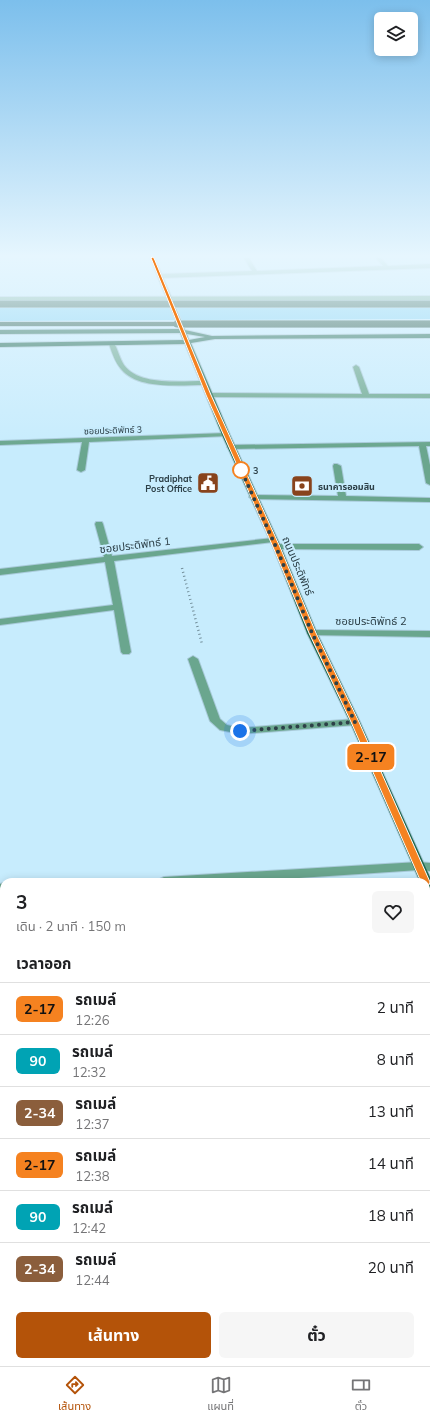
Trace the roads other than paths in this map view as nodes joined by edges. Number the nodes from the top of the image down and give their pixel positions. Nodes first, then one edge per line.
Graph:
1 (179, 322) edge
2 (0, 324) edge
3 (430, 324) edge
4 (182, 331) junction
5 (0, 332) edge
6 (430, 336) edge
7 (215, 337) junction
8 (188, 342) junction
9 (112, 344) junction
10 (0, 345) edge
11 (356, 367) dead end
12 (204, 383) junction
13 (209, 395) junction
14 (366, 396) junction
15 (430, 396) edge
16 (226, 435) junction
17 (86, 440) junction
18 (0, 443) edge
19 (426, 444) edge
20 (231, 447) junction
21 (337, 466) dead end
22 (81, 470) dead end
23 (430, 483) edge
24 (253, 497) junction
25 (342, 498) junction
26 (430, 500) edge
27 (99, 524) dead end
28 (275, 544) junction
29 (419, 547) dead end
30 (109, 559) junction
31 (0, 572) edge
32 (117, 607) junction
33 (0, 622) edge
34 (312, 633) junction
35 (430, 634) edge
36 (126, 652) dead end
37 (194, 659) dead end
38 (355, 722) junction
39 (425, 866) edge
40 (229, 878) edge
41 (426, 878) edge

1 - 4 main road, ถนนประดิพัทธ์
2 - 3 highway, bridge
4 - 5 main road
4 - 7 main road
4 - 8 main road, ถนนประดิพัทธ์
6 - 7 main road
7 - 8 main road
8 - 9 main road
8 - 12 main road, ถนนประดิพัทธ์
9 - 10 main road
9 - 12 street
11 - 14 street
12 - 13 main road, ถนนประดิพัทธ์
13 - 14 street
13 - 16 main road, ถนนประดิพัทธ์
14 - 15 street
16 - 17 street, ซอยประดิพัทธ์ 3
16 - 20 main road, ถนนประดิพัทธ์
17 - 18 street, ซอยประดิพัทธ์ 3
17 - 22 street
19 - 20 street
19 - 23 street
20 - 24 main road, ถนนประดิพัทธ์
21 - 25 street
24 - 25 street
24 - 28 main road, ถนนประดิพัทธ์
25 - 26 street
27 - 30 street
28 - 29 street, ซอยประดิพัทธ์ 1
28 - 30 street, ซอยประดิพัทธ์ 1
28 - 34 main road, ถนนประดิพัทธ์
30 - 31 street, ซอยประดิพัทธ์ 1
30 - 32 street
32 - 33 street
32 - 36 street
34 - 35 street, ซอยประดิพัทธ์ 2
34 - 38 main road, ถนนประดิพัทธ์
37 - 38 street
38 - 39 main road, ถนนประดิพัทธ์
39 - 40 street
39 - 41 main road, ถนนประดิพัทธ์

